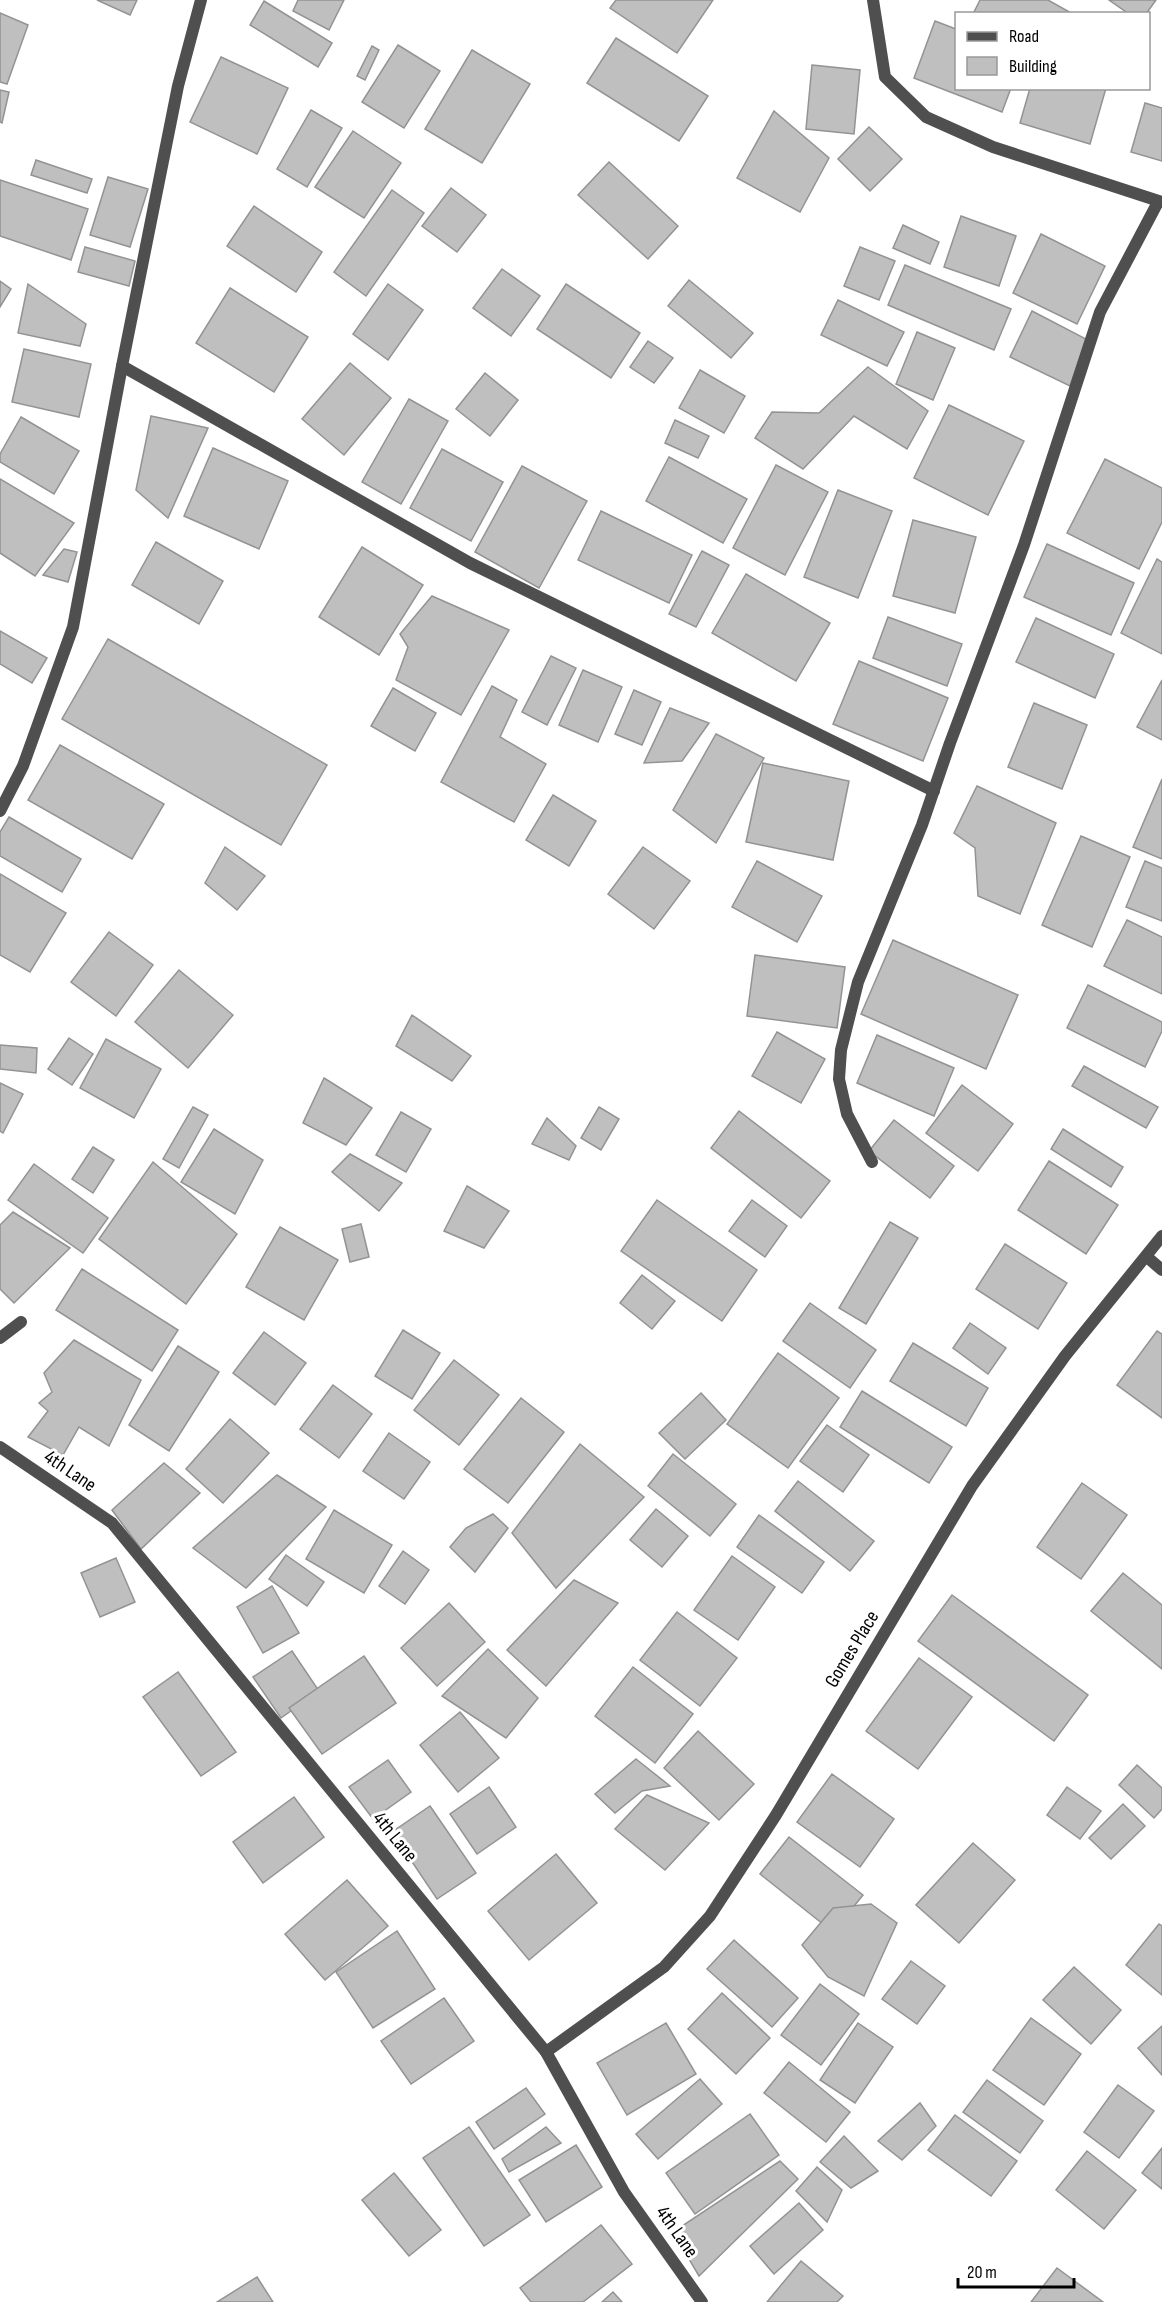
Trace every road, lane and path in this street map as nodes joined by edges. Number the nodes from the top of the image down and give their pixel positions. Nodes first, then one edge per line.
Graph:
1 (201, 0) edge
2 (873, 0) edge
3 (1160, 202) edge
4 (122, 366) junction
5 (934, 791) junction
6 (0, 811) edge
7 (872, 1162) dead end
8 (1162, 1236) edge
9 (1147, 1257) junction
10 (1162, 1270) edge
11 (21, 1322) dead end
12 (0, 1338) edge
13 (0, 1448) edge
14 (546, 2052) junction
15 (702, 2302) edge

1 - 4 street
2 - 3 street
3 - 5 street
4 - 5 street
4 - 6 street
5 - 7 street
8 - 9 street, Gomes Place
9 - 10 street
9 - 14 street, Gomes Place
11 - 12 street
13 - 14 street, 4th Lane
14 - 15 street, 4th Lane

